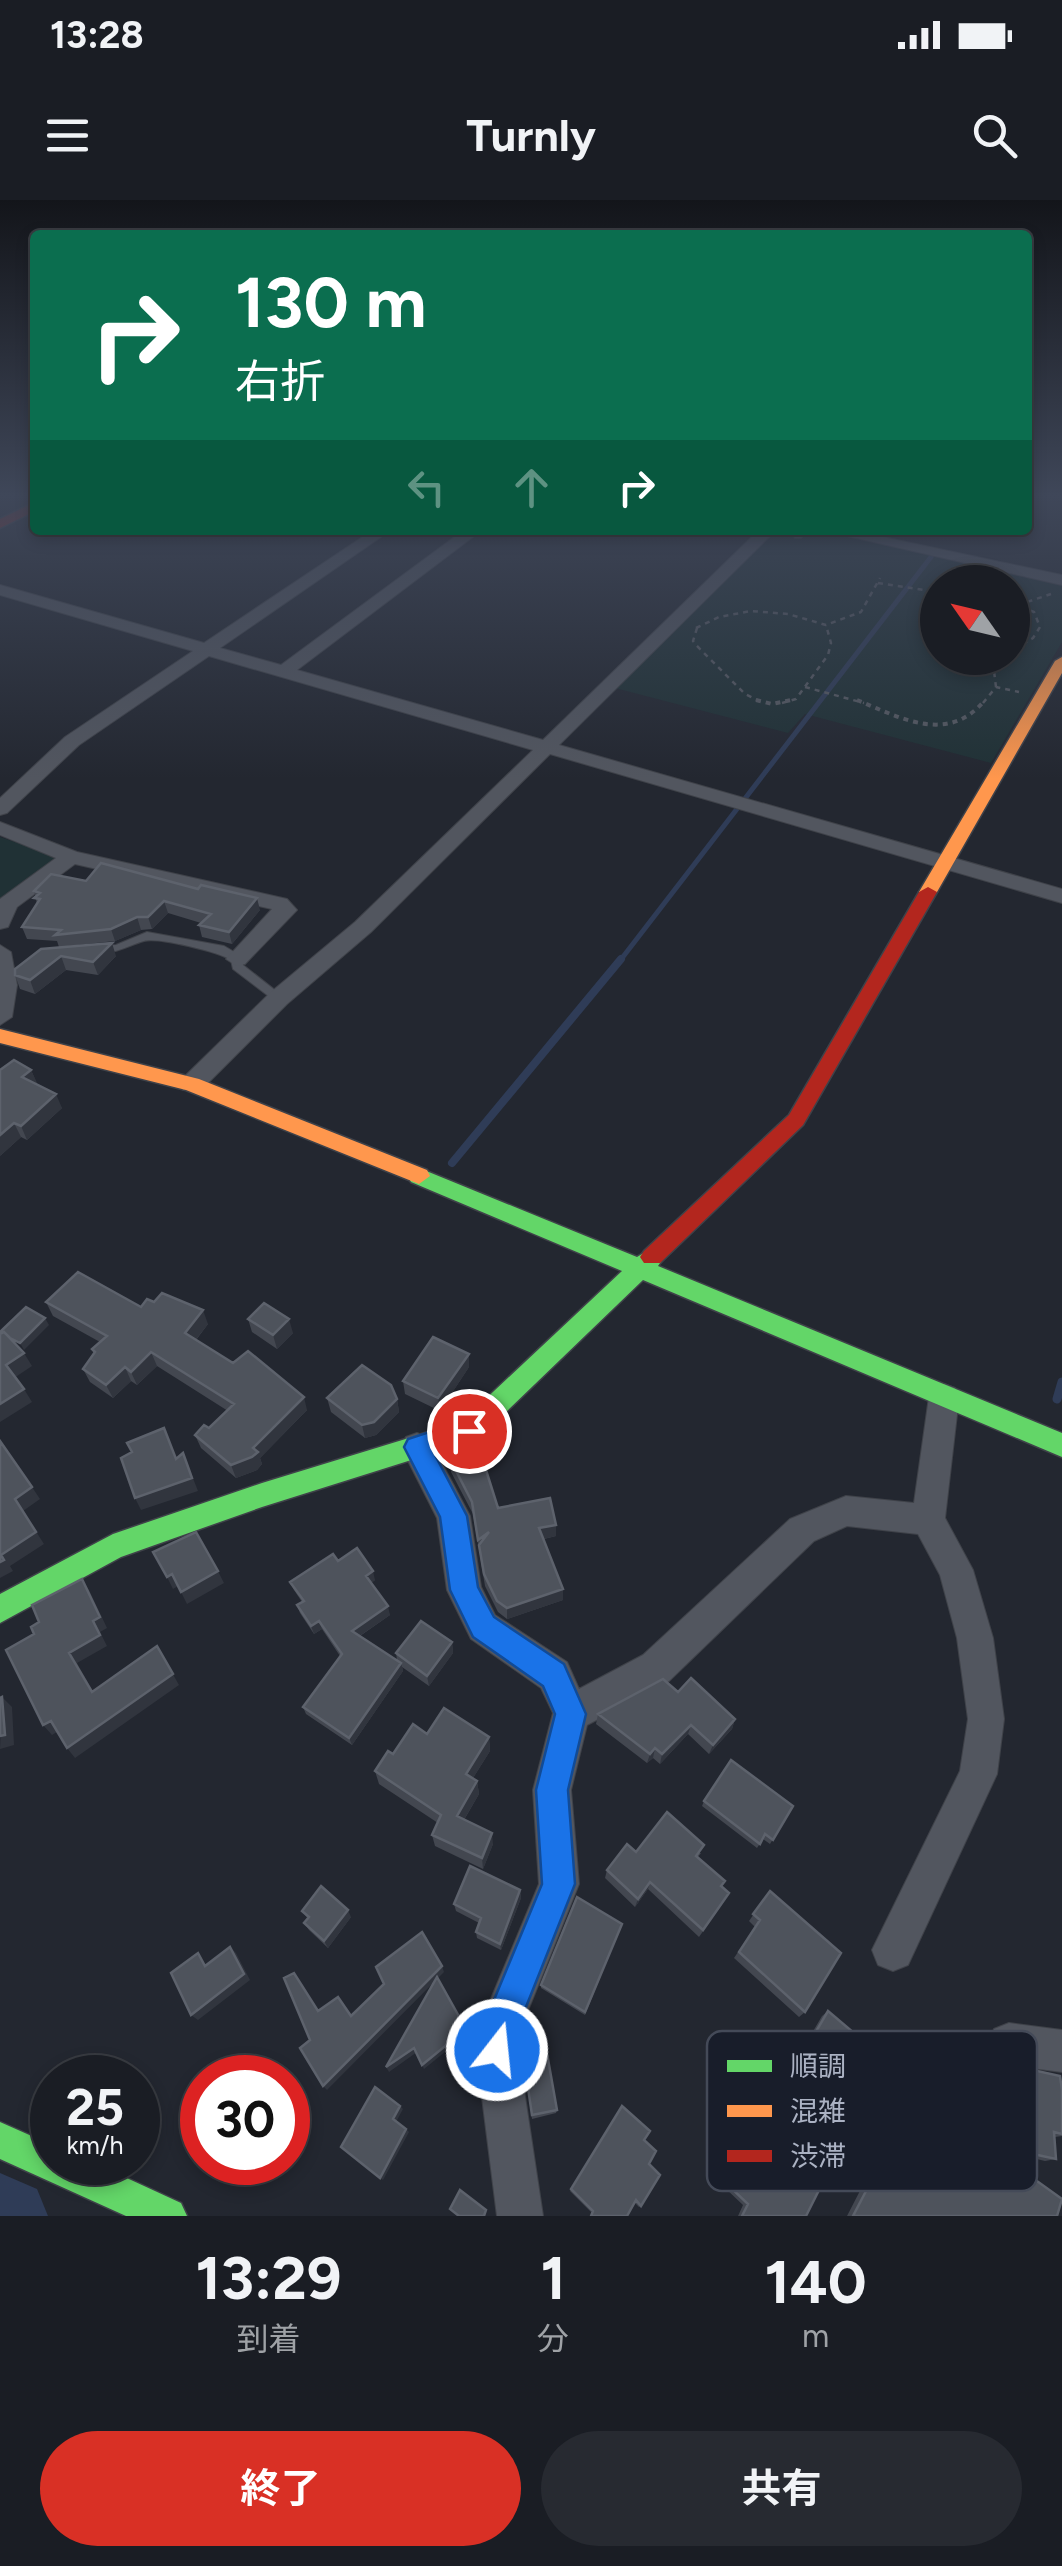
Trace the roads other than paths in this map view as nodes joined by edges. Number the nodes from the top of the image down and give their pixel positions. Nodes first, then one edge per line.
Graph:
1 (0, 590) edge
2 (294, 590) edge
3 (393, 590) edge
4 (707, 590) edge
5 (205, 650) junction
6 (1062, 661) edge
7 (282, 672) junction
8 (546, 748) junction
9 (0, 809) edge
10 (0, 828) edge
11 (71, 857) junction
12 (948, 863) junction
13 (1062, 896) edge
14 (0, 922) edge
15 (81, 950) edge
16 (0, 952) edge
17 (237, 958) junction
18 (279, 998) junction
19 (0, 1017) edge
20 (0, 1036) edge
21 (192, 1084) junction
22 (641, 1269) junction
23 (944, 1396) junction
24 (1062, 1445) edge
25 (417, 1447) junction
26 (928, 1520) junction
27 (0, 1609) edge
28 (570, 1714) junction
29 (892, 1950) dead end
30 (1037, 2048) edge
31 (1062, 2051) edge
32 (0, 2140) edge
33 (168, 2216) edge
34 (520, 2216) edge

1 - 5 street
2 - 5 street
3 - 7 street
4 - 8 street
5 - 7 street
5 - 9 street
6 - 12 street
7 - 8 street
8 - 12 street
8 - 18 street
10 - 11 street
11 - 14 street
11 - 17 street
12 - 13 street
12 - 22 street
15 - 17 lane
16 - 19 street
17 - 18 lane
18 - 21 street
20 - 21 street
21 - 22 street
22 - 23 street
22 - 25 street
23 - 24 street
23 - 26 street
25 - 27 street
25 - 28 street
26 - 28 street
26 - 29 street
28 - 34 street
30 - 31 street
32 - 33 street

